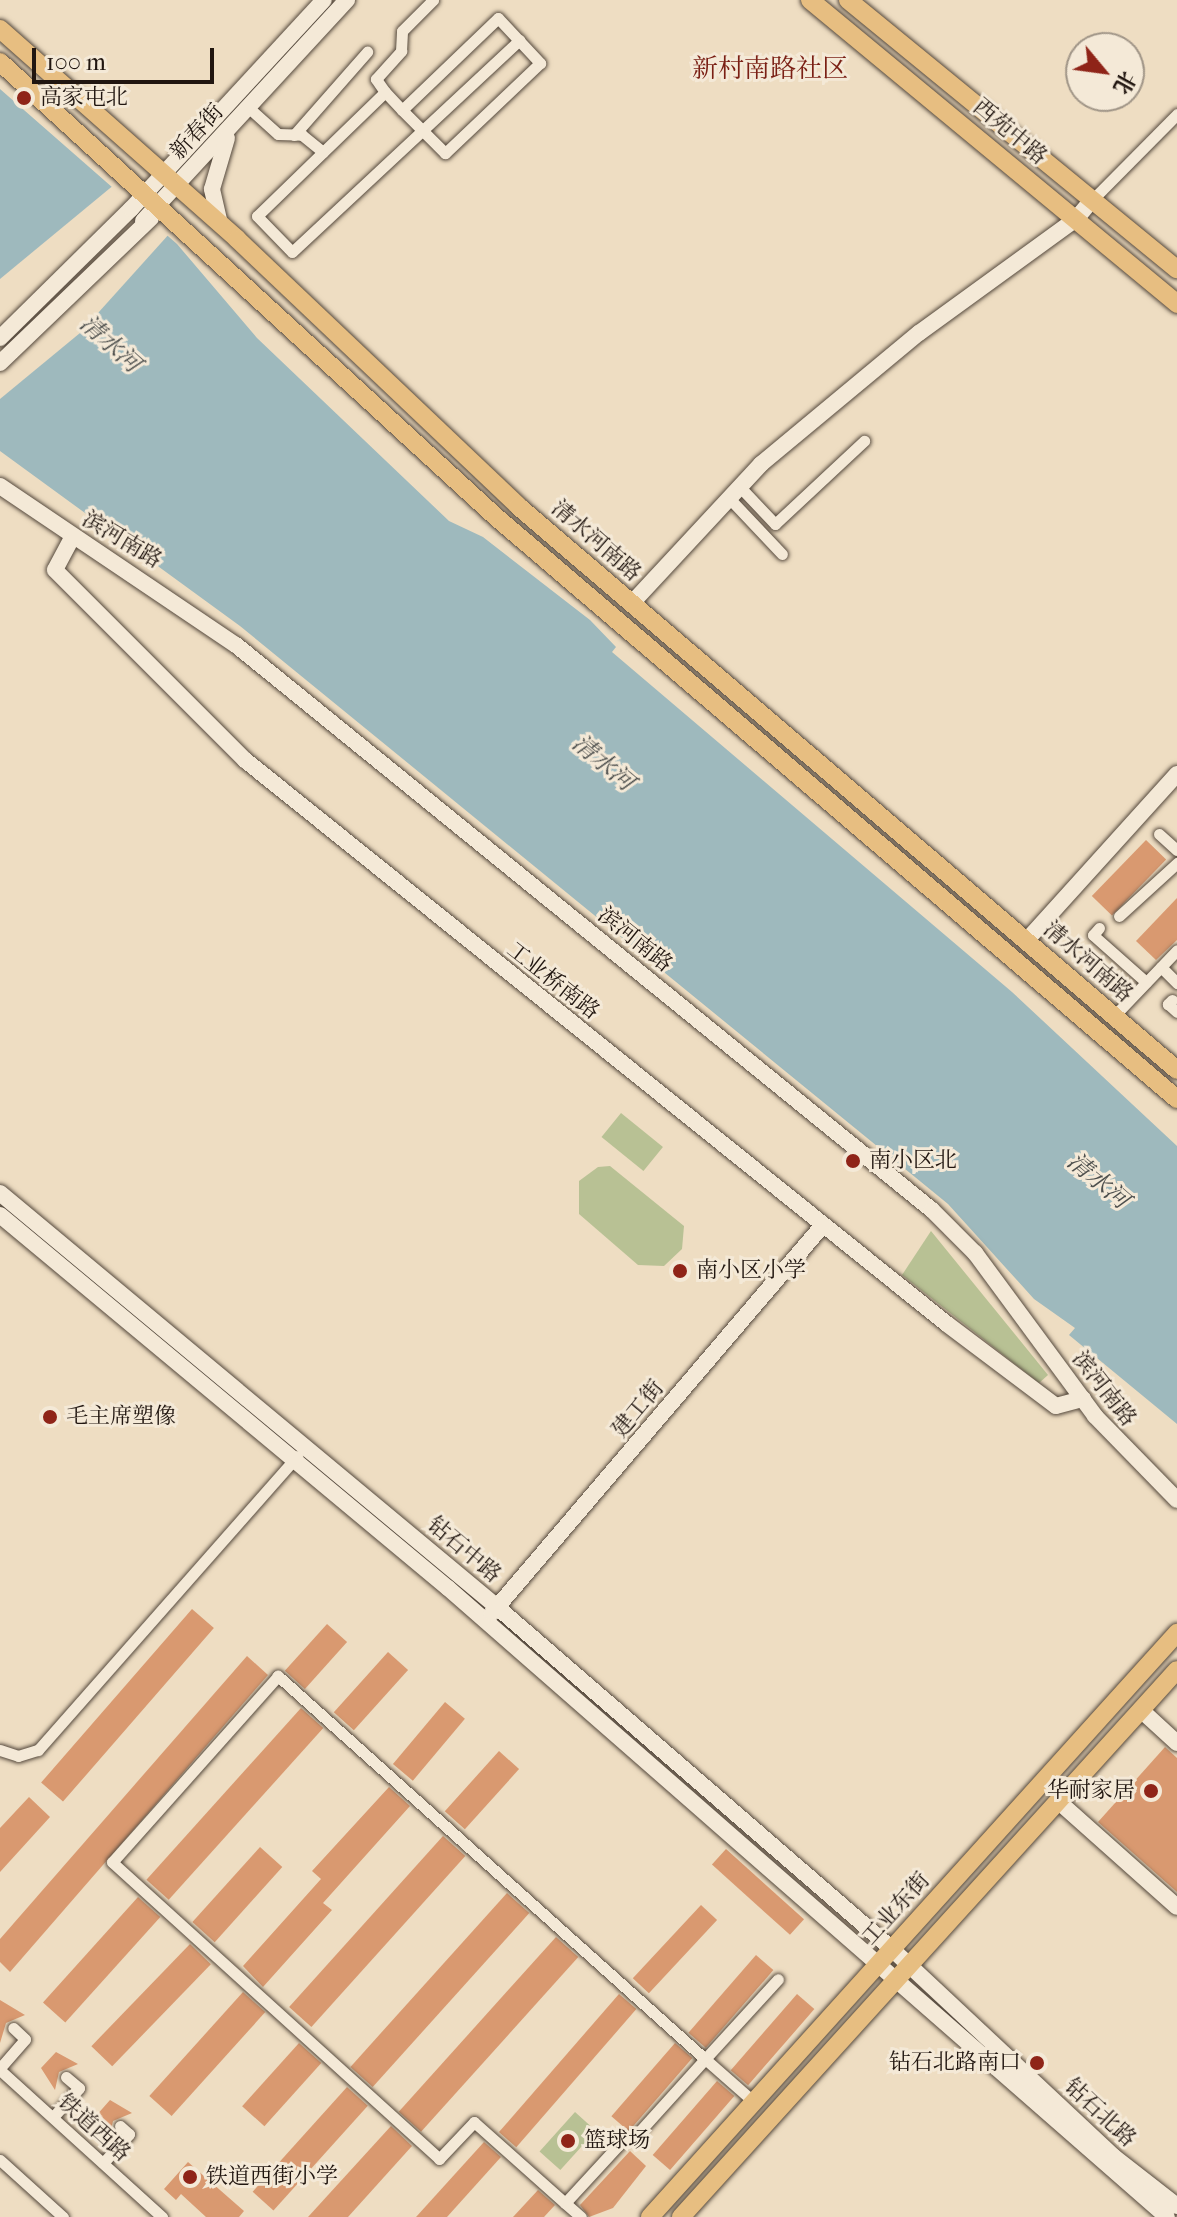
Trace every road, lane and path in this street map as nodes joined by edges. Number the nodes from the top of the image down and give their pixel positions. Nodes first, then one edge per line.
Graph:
1 (324, 0) edge
2 (347, 0) edge
3 (433, 0) edge
4 (810, 0) edge
5 (848, 0) edge
6 (0, 29) edge
7 (519, 40) junction
8 (367, 52) dead end
9 (0, 62) edge
10 (385, 92) junction
11 (249, 108) junction
12 (402, 110) junction
13 (1177, 114) edge
14 (233, 125) junction
15 (423, 131) junction
16 (294, 135) junction
17 (134, 148) junction
18 (185, 149) junction
19 (323, 152) junction
20 (129, 177) junction
21 (170, 180) junction
22 (153, 198) junction
23 (1093, 199) junction
24 (131, 209) junction
25 (1076, 219) junction
26 (143, 221) junction
27 (179, 221) junction
28 (220, 224) junction
29 (1177, 269) edge
30 (1177, 304) edge
31 (0, 338) edge
32 (0, 363) edge
33 (864, 441) dead end
34 (0, 486) edge
35 (734, 492) junction
36 (0, 501) edge
37 (70, 540) junction
38 (782, 554) dead end
39 (632, 603) junction
40 (1177, 774) edge
41 (1159, 834) dead end
42 (1177, 850) edge
43 (1177, 863) edge
44 (1119, 916) dead end
45 (1099, 928) dead end
46 (1026, 941) junction
47 (1177, 950) edge
48 (1161, 967) junction
49 (1146, 982) junction
50 (1177, 983) edge
51 (1172, 1000) dead end
52 (1177, 1012) edge
53 (1114, 1016) junction
54 (1177, 1070) edge
55 (1177, 1099) edge
56 (0, 1193) edge
57 (0, 1215) edge
58 (823, 1225) junction
59 (1079, 1401) junction
60 (300, 1452) junction
61 (1177, 1500) edge
62 (1177, 1512) edge
63 (497, 1607) junction
64 (485, 1621) junction
65 (1177, 1633) edge
66 (1177, 1670) edge
67 (1141, 1710) junction
68 (1172, 1739) edge
69 (0, 1750) edge
70 (1058, 1801) junction
71 (1177, 1907) edge
72 (892, 1949) junction
73 (878, 1964) junction
74 (909, 1965) junction
75 (778, 1979) dead end
76 (895, 1981) junction
77 (13, 2028) dead end
78 (705, 2059) junction
79 (0, 2069) edge
80 (66, 2077) dead end
81 (754, 2102) junction
82 (53, 2117) junction
83 (120, 2126) dead end
84 (0, 2160) edge
85 (103, 2163) junction
86 (565, 2203) junction
87 (1177, 2206) edge
88 (63, 2217) edge
89 (162, 2217) edge
90 (581, 2217) edge
91 (650, 2217) edge
92 (681, 2217) edge
93 (1167, 2217) edge

1 - 18 main road, 新春街
2 - 11 main road, 新春街
3 - 10 street
4 - 25 main road, 西苑中路
5 - 23 main road, 西苑中路
6 - 17 main road, 清水河南路
7 - 12 street
7 - 15 street
7 - 15 street
8 - 16 street
9 - 20 main road, 清水河南路
10 - 12 street
10 - 19 street
11 - 14 main road, 新春街
11 - 16 street
12 - 15 street
13 - 23 street
14 - 21 main road, 新春街
14 - 28 main road
15 - 19 street
16 - 19 street
17 - 18 main road
17 - 21 main road, 清水河南路
18 - 21 main road, 新春街
20 - 22 main road, 清水河南路
20 - 24 main road
21 - 22 main road, 新春街
21 - 28 main road, 清水河南路
22 - 24 main road, 新春街
22 - 26 main road, 新春街
22 - 27 main road, 清水河南路
23 - 25 main road
23 - 29 main road, 西苑中路
24 - 31 main road, 新春街
25 - 30 main road, 西苑中路
25 - 35 main road
26 - 27 main road
26 - 32 main road, 新春街
27 - 55 main road, 清水河南路
28 - 39 main road, 清水河南路
33 - 35 street
34 - 37 main road, 滨河南路
35 - 38 street
35 - 39 main road
36 - 37 main road, 滨河南路
37 - 58 main road, 工业桥南路
37 - 59 main road, 滨河南路
39 - 46 main road, 清水河南路
40 - 46 main road
41 - 42 street
43 - 44 street
45 - 49 street
46 - 53 main road, 清水河南路
47 - 48 street
48 - 49 street
48 - 50 street
49 - 53 street
51 - 52 street
53 - 54 main road, 清水河南路
56 - 60 main road, 钻石中路
57 - 60 main road, 钻石中路
58 - 59 main road, 工业桥南路
58 - 63 main road, 建工街
59 - 61 main road, 滨河南路
59 - 62 main road, 滨河南路
60 - 63 main road, 钻石中路
60 - 64 main road, 钻石中路
60 - 69 street
63 - 64 main road, 建工街
63 - 72 main road, 钻石中路
64 - 73 main road, 钻石中路
65 - 72 main road, 工业东街
66 - 67 main road
67 - 68 main road
67 - 70 main road
70 - 71 main road
70 - 74 main road
72 - 73 main road, 工业东街
72 - 74 main road, 钻石北路
73 - 76 main road, 钻石北路
73 - 81 main road, 工业东街
74 - 76 main road
74 - 87 main road, 钻石北路
75 - 78 street
76 - 92 main road
76 - 93 main road, 钻石北路
77 - 79 street
78 - 81 street
78 - 86 street
78 - 86 street
79 - 82 street, 铁道西路
80 - 82 street
81 - 91 main road, 工业东街
82 - 85 street, 铁道西路
83 - 85 street
84 - 88 street
85 - 89 street, 铁道西路
86 - 90 street

